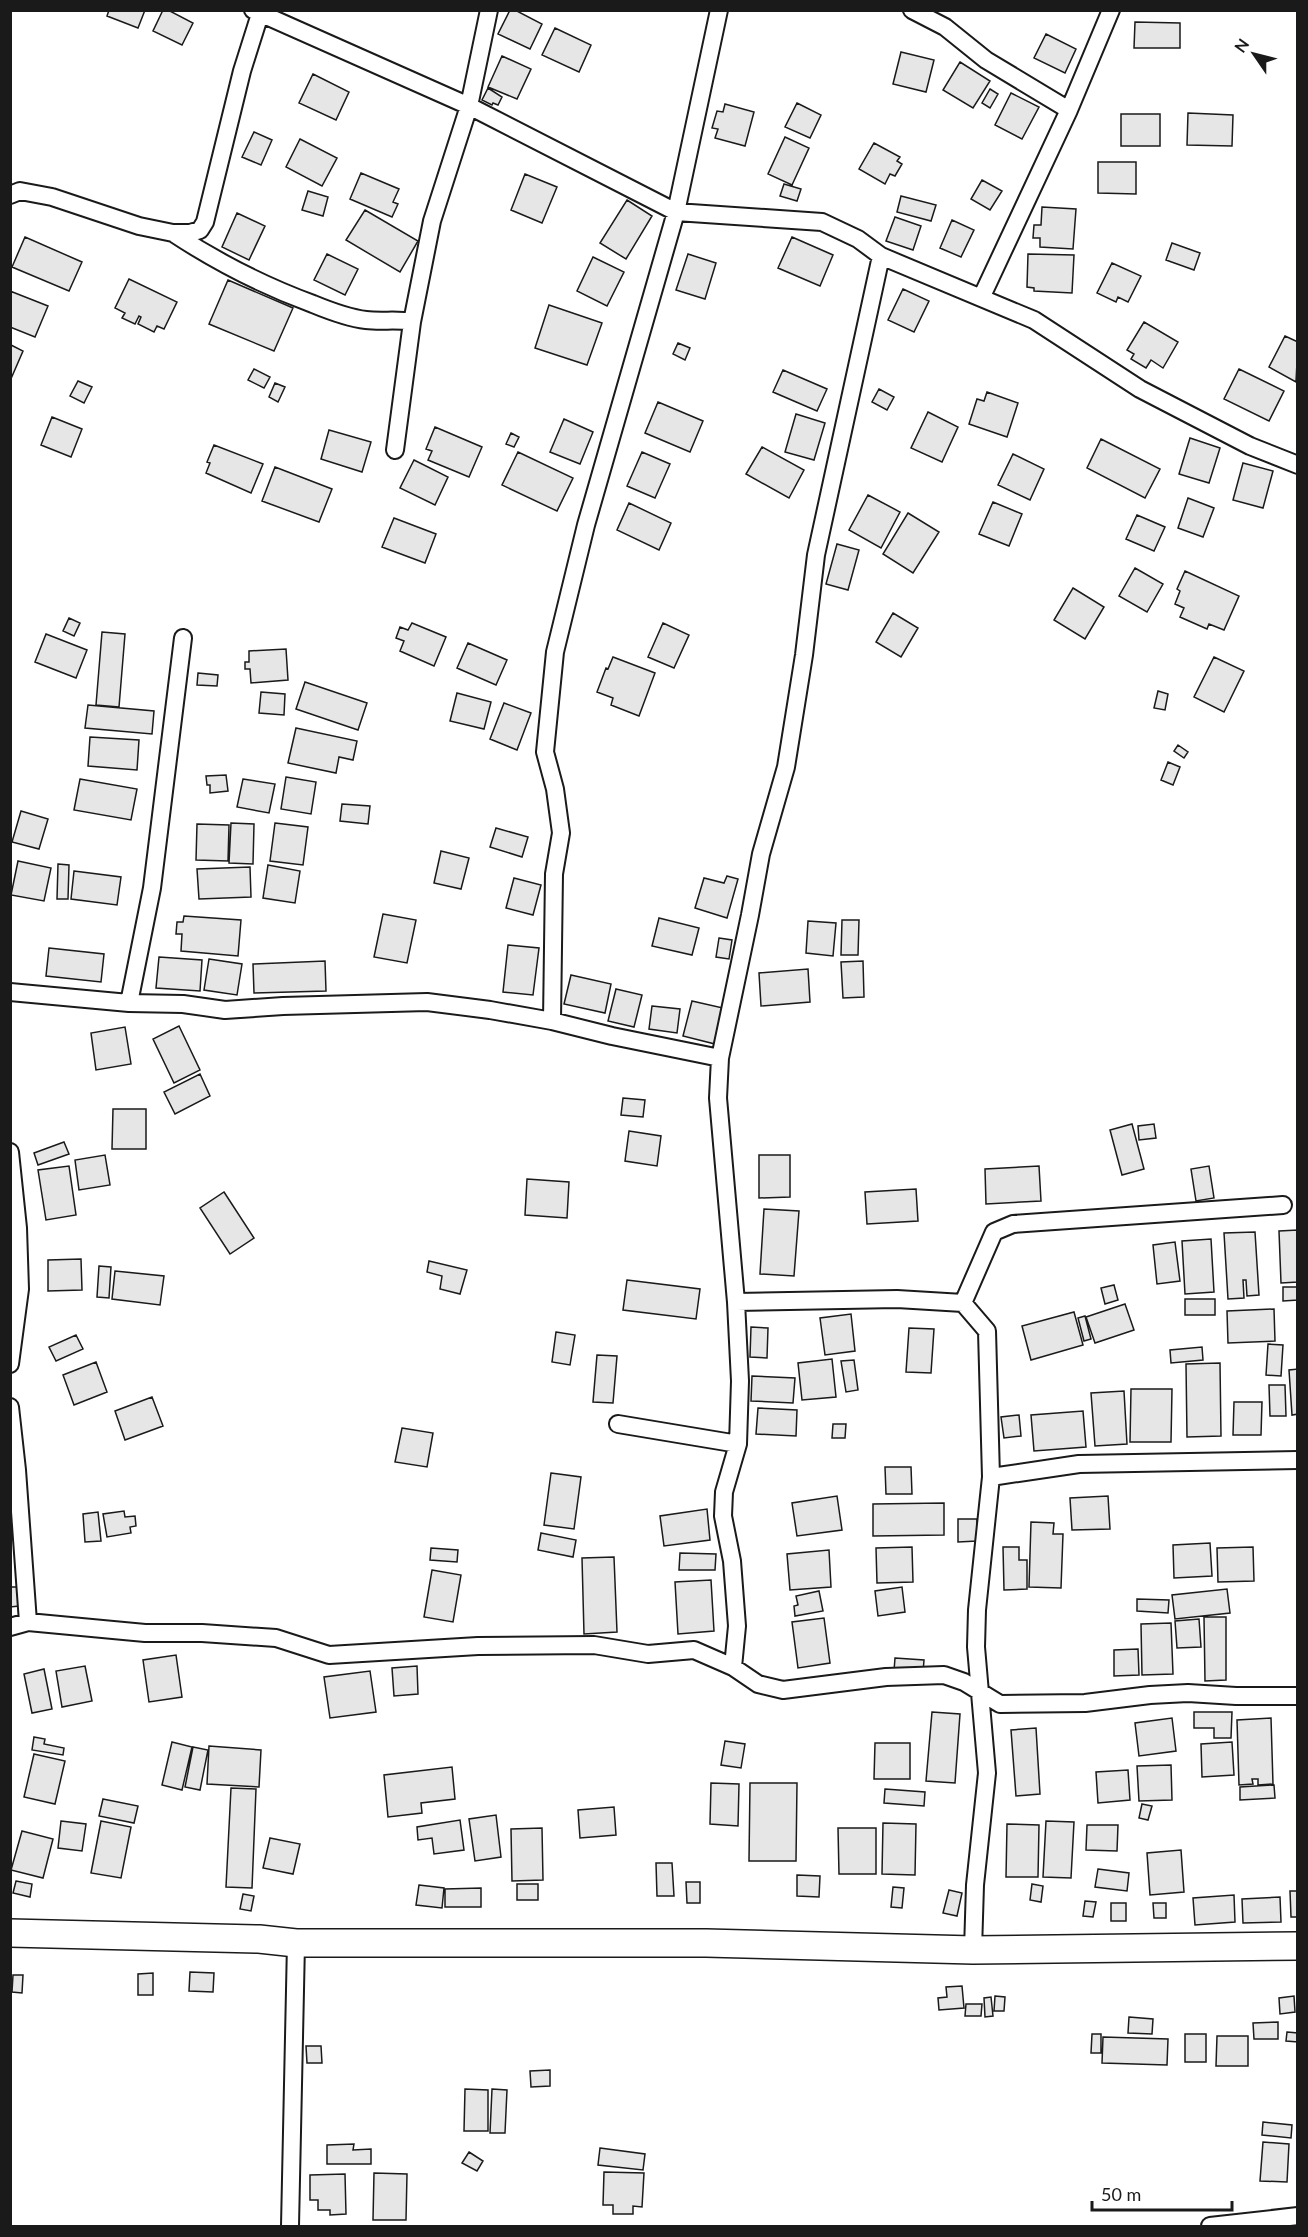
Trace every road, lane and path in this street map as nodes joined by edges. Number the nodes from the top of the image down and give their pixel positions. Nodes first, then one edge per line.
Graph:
1 (489, 10) edge
2 (719, 10) edge
3 (912, 10) edge
4 (1111, 10) edge
5 (257, 12) edge
6 (469, 106) junction
7 (1069, 110) junction
8 (10, 195) edge
9 (676, 212) junction
10 (173, 233) junction
11 (881, 256) junction
12 (982, 296) junction
13 (412, 322) junction
14 (395, 450) dead end
15 (1298, 465) edge
16 (183, 638) dead end
17 (10, 992) edge
18 (129, 1003) junction
19 (552, 1021) junction
20 (720, 1058) junction
21 (10, 1152) edge
22 (1283, 1205) dead end
23 (736, 1302) junction
24 (963, 1303) junction
25 (10, 1364) edge
26 (10, 1407) edge
27 (618, 1424) dead end
28 (738, 1444) junction
29 (1298, 1460) edge
30 (991, 1477) junction
31 (28, 1622) junction
32 (10, 1627) edge
33 (734, 1667) junction
34 (979, 1690) junction
35 (1298, 1696) edge
36 (10, 1933) edge
37 (296, 1943) junction
38 (1298, 1946) edge
39 (973, 1950) junction
40 (1298, 2216) edge
41 (290, 2226) edge
42 (1210, 2226) edge

1 - 6 street
2 - 9 street
3 - 7 street
4 - 7 street
5 - 6 street
5 - 10 street
6 - 9 street
6 - 13 street
7 - 12 street
8 - 10 street
9 - 11 street
9 - 19 street
10 - 13 street
11 - 12 street
11 - 20 street
12 - 15 street
13 - 14 street
16 - 18 street
17 - 18 street
18 - 19 street
19 - 20 street
20 - 23 street
21 - 25 street
22 - 24 street
23 - 24 street
23 - 28 street
24 - 30 street
26 - 31 street
27 - 28 street
28 - 33 street
29 - 30 street
30 - 34 street
31 - 32 street
31 - 33 street
33 - 34 street
34 - 35 street
34 - 39 street
36 - 37 main road
37 - 39 main road
37 - 41 street
38 - 39 main road
40 - 42 street

